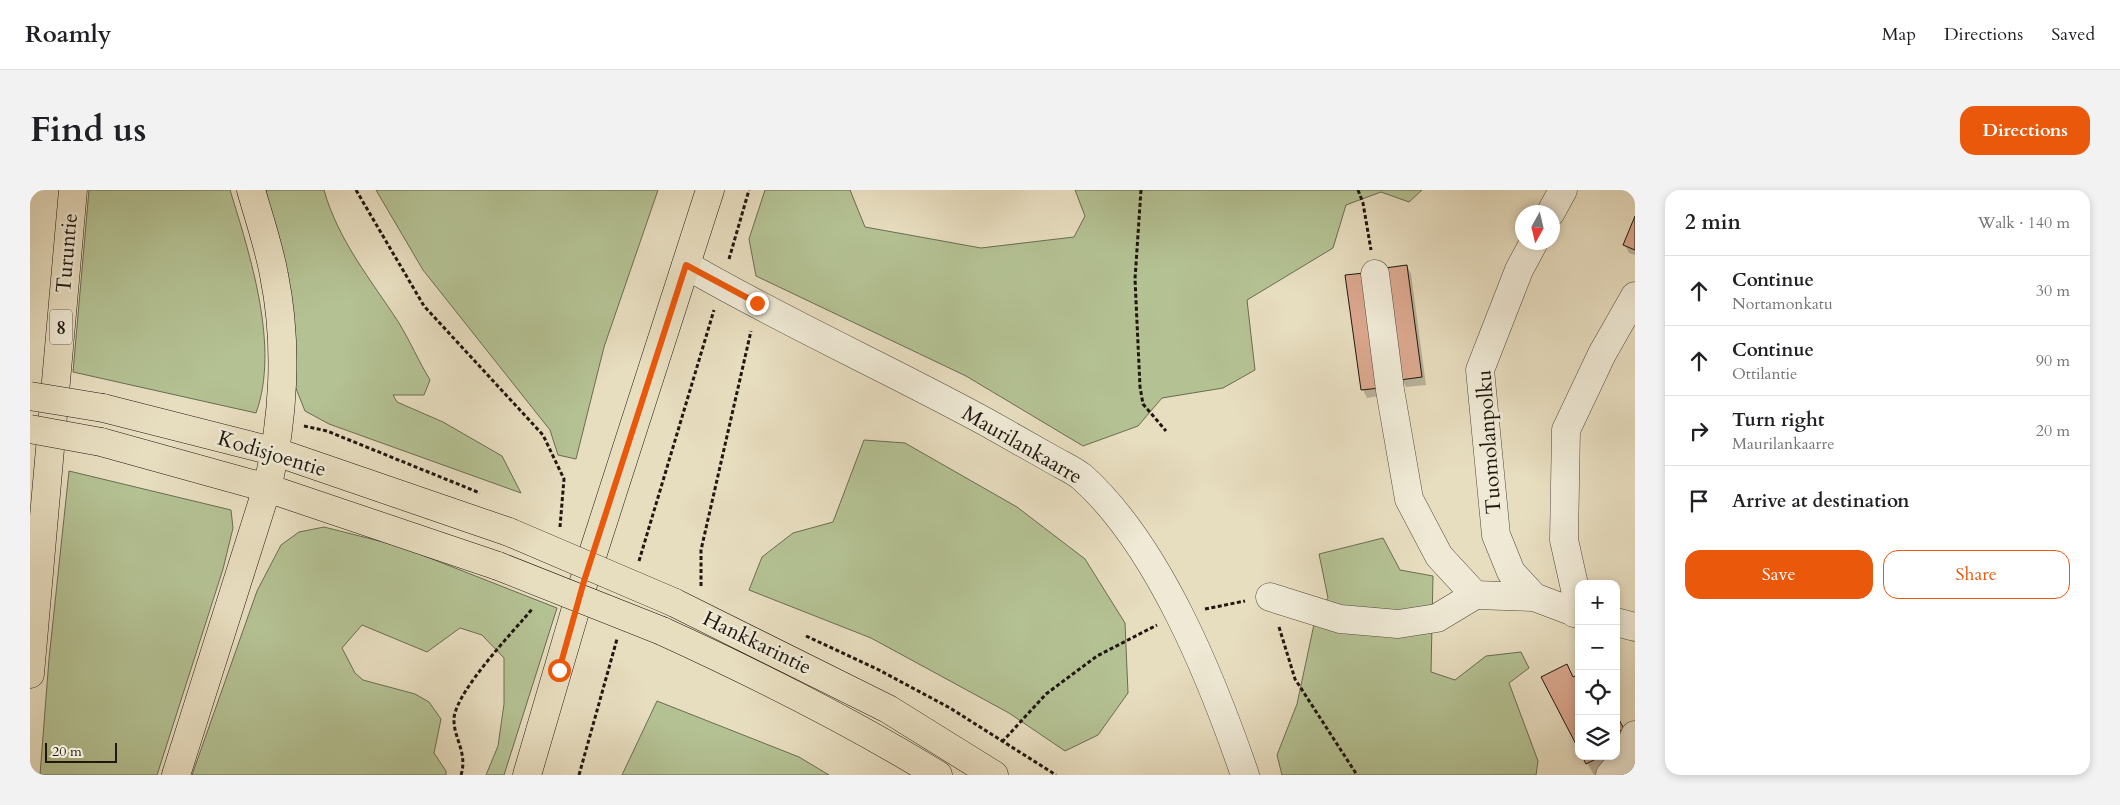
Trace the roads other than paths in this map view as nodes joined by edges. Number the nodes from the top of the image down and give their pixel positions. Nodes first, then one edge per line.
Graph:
1 (73, 190) edge
2 (251, 190) edge
3 (710, 190) edge
4 (1563, 190) edge
5 (1555, 205) edge
6 (1530, 250) edge
7 (686, 265) junction
8 (1375, 274) road end
9 (1635, 296) edge
10 (30, 396) edge
11 (30, 428) edge
12 (276, 452) junction
13 (48, 465) junction
14 (267, 488) junction
15 (30, 512) edge
16 (509, 532) joint
17 (498, 566) joint
18 (1575, 589) edge
19 (1474, 595) junction
20 (1270, 597) road end
21 (1534, 597) junction
22 (1575, 613) edge
23 (1620, 623) edge
24 (1635, 627) edge
25 (30, 674) edge
26 (1635, 735) edge
27 (176, 775) edge
28 (527, 775) edge
29 (938, 775) edge
30 (994, 775) edge
31 (1246, 775) edge
32 (1610, 775) edge

1 - 13 main road, Turuntie / 8
2 - 12 main road
3 - 7 main road
4 - 5 street
6 - 21 street, Tuomolanpolku
7 - 28 main road
7 - 31 street, Maurilankaarre
8 - 19 street
9 - 18 street
10 - 12 main road, Kodisjoentie, bridge
11 - 14 main road, Kodisjoentie, bridge
12 - 14 main road
12 - 16 main road, Kodisjoentie
13 - 15 main road
13 - 25 main road, Turuntie / 8
14 - 17 main road, Kodisjoentie
14 - 27 main road
16 - 30 main road, Hankkarintie, bridge
17 - 29 main road, Hankkarintie, bridge
19 - 20 street
19 - 21 street
21 - 22 street, Tuomolanpolku
23 - 24 street
26 - 32 street

